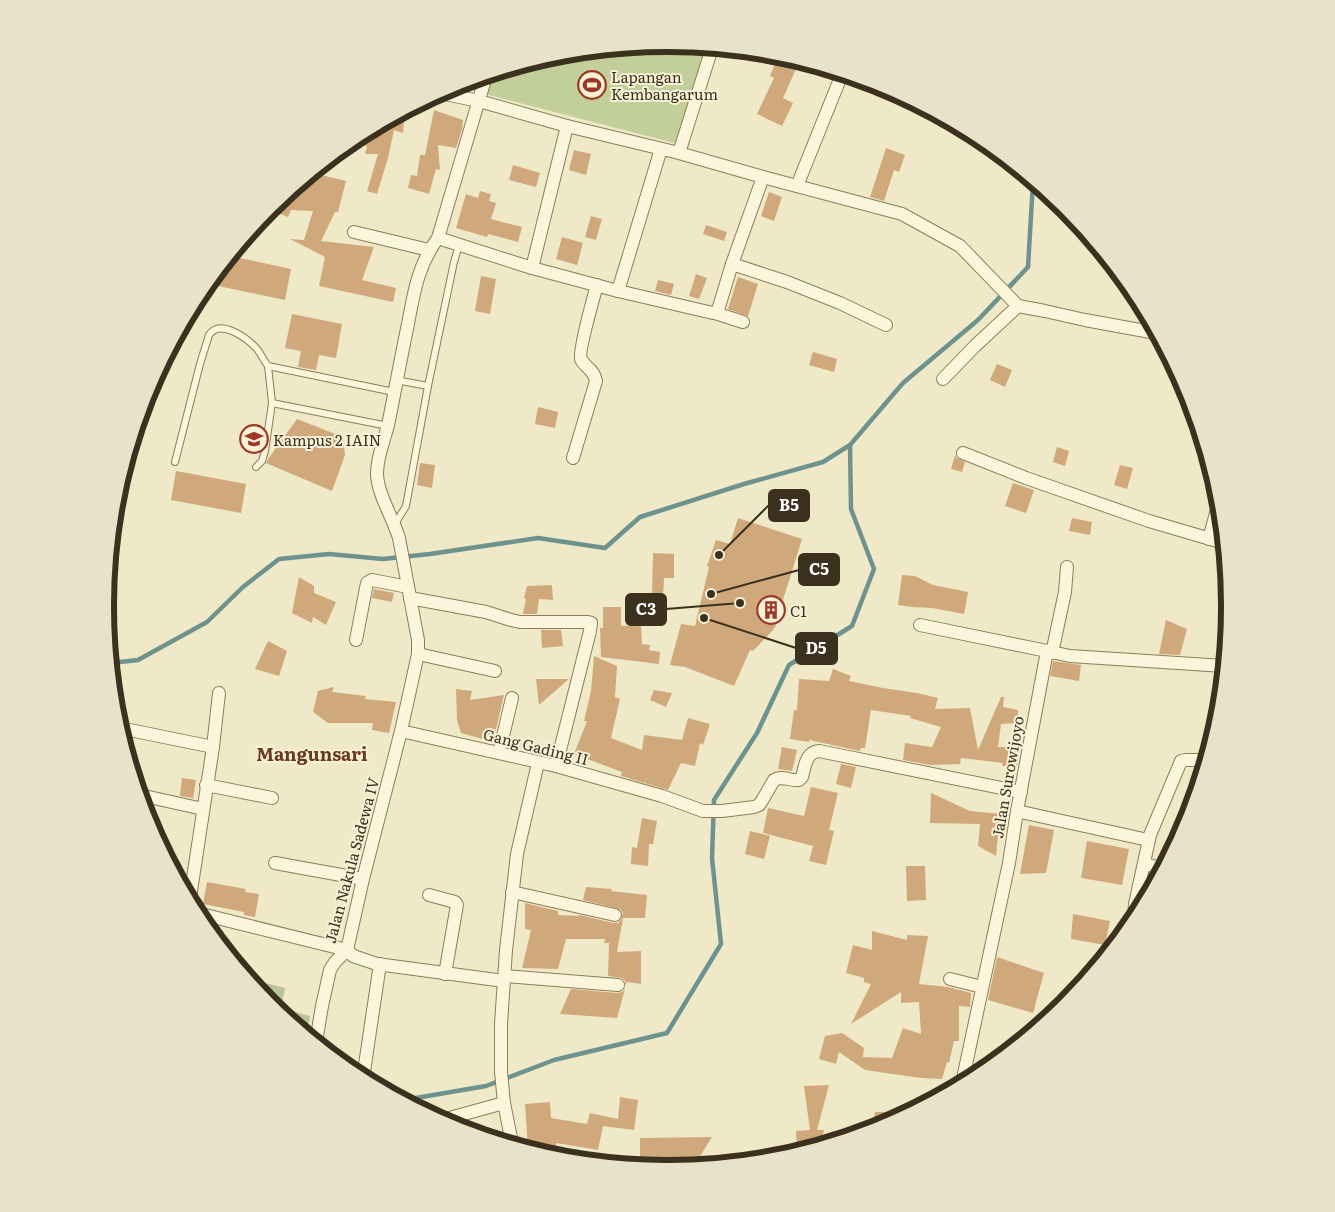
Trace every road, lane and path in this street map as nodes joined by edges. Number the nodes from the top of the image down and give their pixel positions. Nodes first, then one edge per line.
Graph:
1 (710, 54) edge
2 (840, 80) edge
3 (484, 84) edge
4 (454, 96) edge
5 (479, 101) junction
6 (567, 126) junction
7 (661, 149) junction
8 (679, 153) junction
9 (762, 177) junction
10 (797, 186) junction
11 (354, 232) dead end
12 (438, 238) junction
13 (459, 245) junction
14 (429, 250) junction
15 (732, 264) junction
16 (532, 268) junction
17 (597, 286) junction
18 (618, 291) junction
19 (1015, 303) junction
20 (716, 313) junction
21 (743, 322) dead end
22 (886, 325) dead end
23 (1148, 332) edge
24 (268, 366) junction
25 (943, 379) dead end
26 (395, 386) junction
27 (428, 386) junction
28 (272, 403) junction
29 (388, 426) junction
30 (963, 453) dead end
31 (573, 458) dead end
32 (175, 462) dead end
33 (256, 467) dead end
34 (1214, 522) edge
35 (395, 524) junction
36 (1209, 539) junction
37 (1217, 541) edge
38 (1066, 567) dead end
39 (409, 593) junction
40 (920, 625) dead end
41 (356, 640) dead end
42 (1050, 652) junction
43 (418, 654) junction
44 (1217, 666) edge
45 (495, 671) dead end
46 (218, 693) dead end
47 (512, 698) dead end
48 (129, 730) edge
49 (401, 732) junction
50 (212, 747) junction
51 (499, 753) junction
52 (1199, 760) edge
53 (538, 763) junction
54 (556, 766) junction
55 (206, 785) junction
56 (1021, 792) junction
57 (148, 797) edge
58 (272, 798) dead end
59 (203, 809) junction
60 (1017, 810) junction
61 (1148, 840) junction
62 (275, 864) dead end
63 (1144, 864) junction
64 (1156, 867) edge
65 (363, 879) junction
66 (191, 888) edge
67 (512, 892) junction
68 (429, 895) dead end
69 (1136, 902) edge
70 (615, 915) dead end
71 (208, 916) edge
72 (348, 950) junction
73 (380, 964) junction
74 (445, 974) junction
75 (504, 978) junction
76 (950, 979) dead end
77 (618, 984) dead end
78 (982, 987) junction
79 (317, 1034) edge
80 (364, 1069) edge
81 (964, 1073) edge
82 (504, 1098) junction
83 (454, 1116) edge
84 (511, 1137) edge

1 - 8 street
2 - 10 street
3 - 5 street, Jalan Nakula Sadewa IV
4 - 5 street
5 - 6 street
5 - 12 street, Jalan Nakula Sadewa IV
6 - 7 street
6 - 16 street
7 - 8 street
7 - 18 street
8 - 9 street
9 - 10 street
9 - 15 street
10 - 19 street
11 - 14 street
12 - 13 street
12 - 14 street, Jalan Nakula Sadewa IV
13 - 16 street
13 - 27 lane
14 - 26 street, Jalan Nakula Sadewa IV
15 - 20 street
15 - 22 street
16 - 17 street
17 - 18 street
17 - 31 street
18 - 20 street
19 - 23 street
19 - 25 street
20 - 21 street
24 - 26 lane
24 - 28 lane
24 - 32 lane
26 - 27 lane
26 - 29 street, Jalan Nakula Sadewa IV
27 - 35 lane
28 - 29 lane
28 - 33 lane
29 - 35 street, Jalan Nakula Sadewa IV
30 - 36 street
34 - 36 street
35 - 39 street, Jalan Nakula Sadewa IV
36 - 37 street
38 - 42 street, Jalan Surowijoyo
39 - 41 street
39 - 43 street, Jalan Nakula Sadewa IV
39 - 54 street
40 - 42 street
42 - 44 street
42 - 56 street, Jalan Surowijoyo
43 - 45 street
43 - 49 street, Jalan Nakula Sadewa IV
46 - 50 street
47 - 51 street
48 - 50 street
49 - 51 street, Gang Gading II
49 - 65 street, Jalan Nakula Sadewa IV
50 - 55 street
51 - 53 street, Gang Gading II
52 - 61 street
53 - 54 street, Gang Gading II
53 - 67 street
54 - 56 street, Gang Gading II
55 - 58 street
55 - 59 street
56 - 60 street, Jalan Surowijoyo
57 - 59 street
59 - 66 street
60 - 61 street
60 - 78 street, Jalan Surowijoyo
61 - 63 street
62 - 65 street
63 - 64 street
63 - 69 street
65 - 72 street, Jalan Nakula Sadewa IV
67 - 70 street
67 - 75 street
68 - 74 street
71 - 72 street
72 - 73 street
72 - 79 street, Jalan Nakula Sadewa IV
73 - 74 street
73 - 80 street
74 - 75 street
75 - 77 street
75 - 82 street
76 - 78 street
78 - 81 street, Jalan Surowijoyo
82 - 83 street
82 - 84 street

